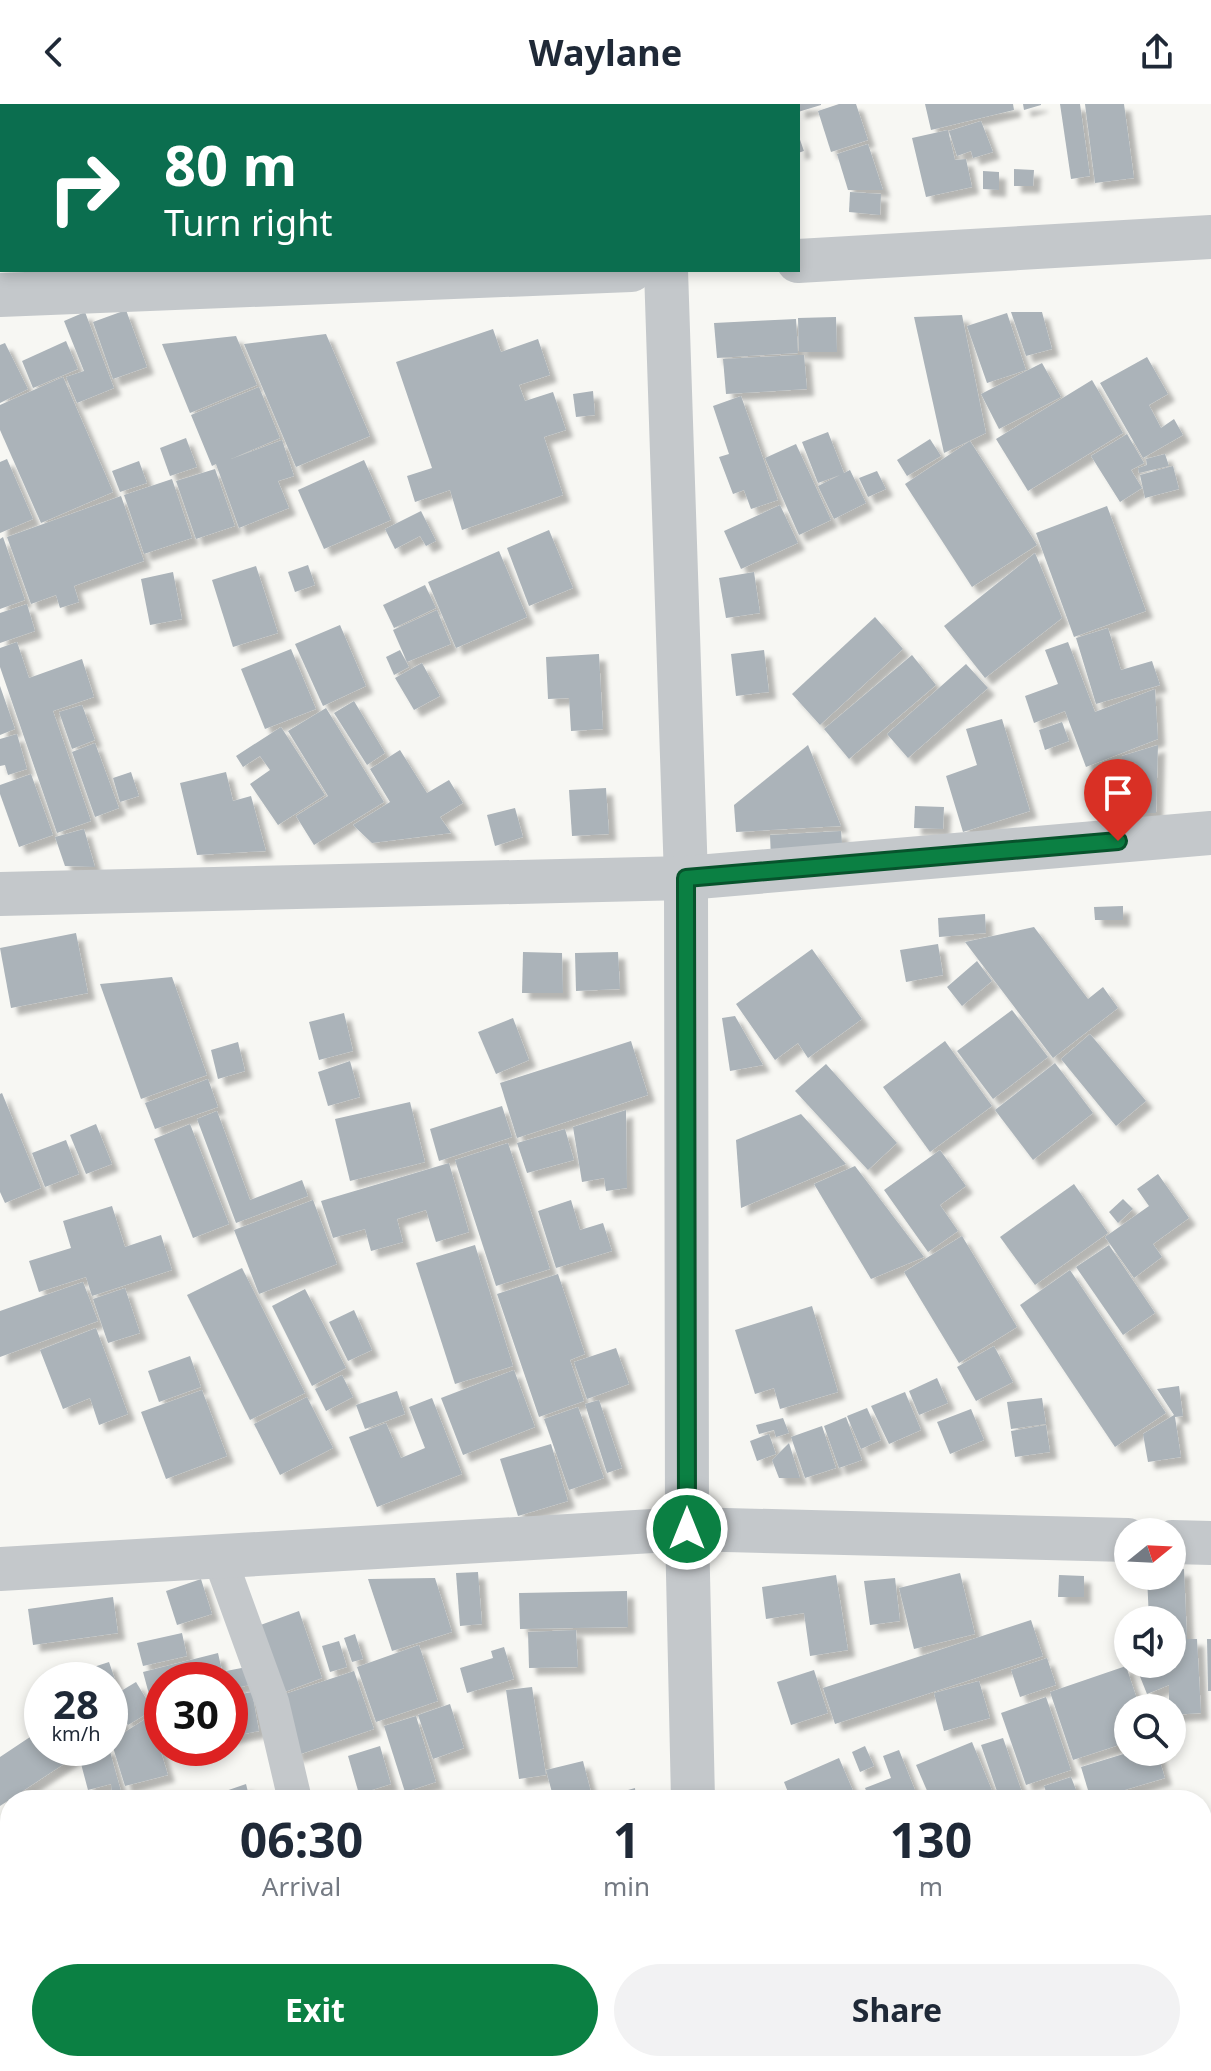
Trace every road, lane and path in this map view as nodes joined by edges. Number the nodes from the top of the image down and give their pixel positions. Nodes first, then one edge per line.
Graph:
1 (1211, 237) edge
2 (800, 261) edge
3 (581, 272) edge
4 (666, 272) edge
5 (0, 295) edge
6 (1211, 833) edge
7 (686, 878) junction
8 (0, 894) edge
9 (687, 1529) junction
10 (1114, 1540) edge
11 (1186, 1542) edge
12 (1211, 1543) edge
13 (219, 1556) junction
14 (0, 1569) edge
15 (293, 1790) edge
16 (693, 1790) edge

1 - 2 street
3 - 5 street
4 - 7 street
6 - 7 street
7 - 8 street
7 - 9 street
9 - 10 street
9 - 13 street
9 - 16 street
11 - 12 street
13 - 14 street
13 - 15 lane

